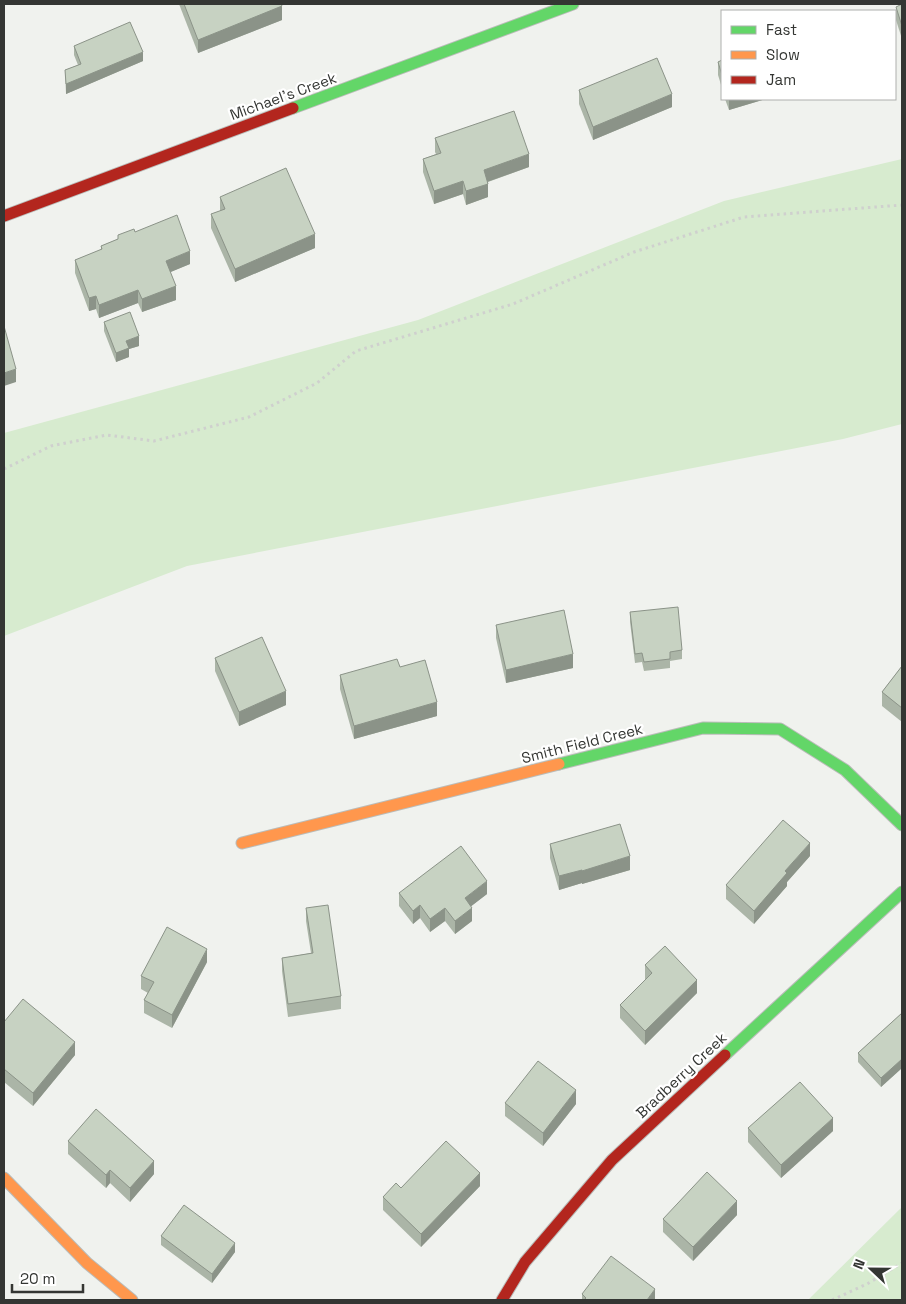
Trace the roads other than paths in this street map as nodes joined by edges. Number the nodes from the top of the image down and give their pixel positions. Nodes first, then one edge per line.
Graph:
1 (573, 4) edge
2 (4, 216) edge
3 (902, 825) edge
4 (242, 843) dead end
5 (902, 892) edge
6 (4, 1178) edge
7 (132, 1300) edge
8 (502, 1300) edge

1 - 2 street, Michael's Creek
3 - 4 street, Smith Field Creek
5 - 8 street, Bradberry Creek
6 - 7 street

